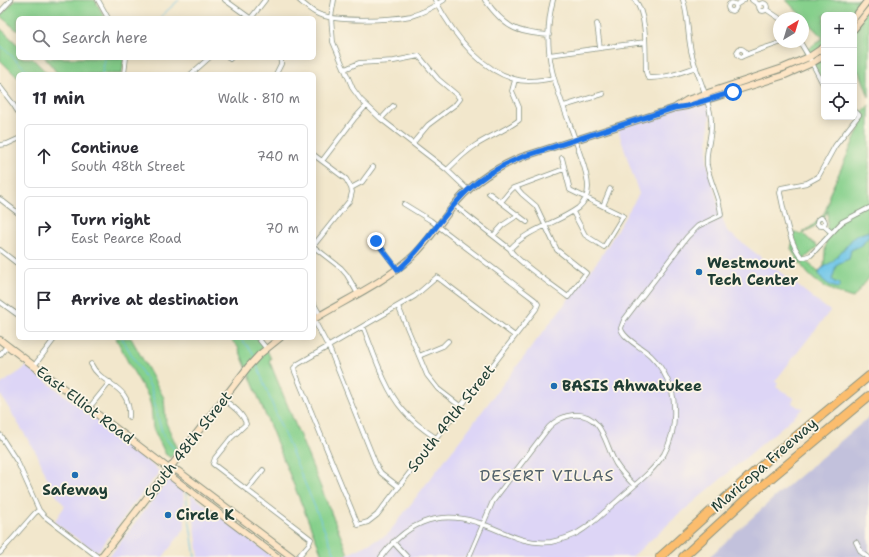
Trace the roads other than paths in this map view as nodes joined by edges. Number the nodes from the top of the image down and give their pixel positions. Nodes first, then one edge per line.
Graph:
1 (11, 0) edge
2 (98, 0) edge
3 (225, 0) edge
4 (265, 0) edge
5 (299, 0) edge
6 (334, 0) edge
7 (434, 0) edge
8 (444, 0) edge
9 (485, 0) edge
10 (554, 0) edge
11 (635, 0) edge
12 (684, 0) edge
13 (744, 0) edge
14 (752, 0) edge
15 (868, 0) edge
16 (437, 5) junction
17 (736, 5) dead end
18 (869, 10) edge
19 (0, 12) edge
20 (773, 14) edge
21 (857, 14) edge
22 (107, 16) edge
23 (247, 16) edge
24 (252, 16) edge
25 (331, 17) junction
26 (597, 24) dead end
27 (857, 26) edge
28 (549, 35) junction
29 (645, 42) junction
30 (773, 45) edge
31 (600, 48) junction
32 (804, 48) edge
33 (823, 48) edge
34 (745, 54) dead end
35 (549, 55) junction
36 (821, 57) edge
37 (126, 60) edge
38 (207, 60) edge
39 (281, 60) edge
40 (811, 60) junction
41 (696, 67) junction
42 (345, 69) junction
43 (124, 72) edge
44 (193, 72) edge
45 (277, 72) edge
46 (554, 78) junction
47 (515, 80) junction
48 (823, 84) edge
49 (0, 87) edge
50 (603, 94) dead end
51 (705, 97) junction
52 (366, 106) junction
53 (392, 106) dead end
54 (564, 106) junction
55 (16, 109) edge
56 (381, 119) junction
57 (855, 120) edge
58 (16, 140) edge
59 (575, 140) junction
60 (413, 143) junction
61 (0, 145) edge
62 (316, 156) edge
63 (562, 158) dead end
64 (322, 161) junction
65 (373, 168) dead end
66 (564, 169) junction
67 (447, 170) junction
68 (516, 186) junction
69 (350, 188) junction
70 (610, 189) dead end
71 (468, 190) junction
72 (489, 193) dead end
73 (586, 198) junction
74 (0, 199) edge
75 (501, 202) junction
76 (404, 204) dead end
77 (454, 205) junction
78 (603, 206) junction
79 (869, 208) edge
80 (16, 211) edge
81 (573, 212) junction
82 (518, 215) junction
83 (527, 222) dead end
84 (545, 225) junction
85 (823, 225) dead end
86 (438, 226) junction
87 (832, 233) junction
88 (494, 235) junction
89 (376, 241) dead end
90 (316, 243) edge
91 (316, 248) edge
92 (510, 249) junction
93 (0, 250) edge
94 (16, 262) edge
95 (398, 270) junction
96 (358, 294) junction
97 (0, 302) edge
98 (398, 306) junction
99 (316, 308) edge
100 (16, 313) edge
101 (320, 315) junction
102 (316, 318) edge
103 (316, 323) edge
104 (363, 326) junction
105 (515, 336) junction
106 (0, 340) edge
107 (51, 340) edge
108 (260, 340) edge
109 (277, 340) edge
110 (448, 341) dead end
111 (7, 346) junction
112 (328, 346) junction
113 (266, 348) junction
114 (0, 355) edge
115 (419, 356) junction
116 (91, 364) dead end
117 (34, 366) junction
118 (869, 376) edge
119 (110, 382) junction
120 (869, 396) edge
121 (223, 399) junction
122 (460, 406) junction
123 (89, 408) junction
124 (128, 417) dead end
125 (0, 435) edge
126 (436, 438) junction
127 (169, 469) junction
128 (263, 470) dead end
129 (399, 486) junction
130 (634, 486) junction
131 (736, 488) junction
132 (247, 490) junction
133 (746, 499) junction
134 (39, 510) junction
135 (484, 525) junction
136 (250, 526) junction
137 (244, 532) junction
138 (393, 542) junction
139 (856, 542) dead end
140 (0, 553) edge
141 (98, 557) edge
142 (101, 557) edge
143 (277, 557) edge
144 (292, 557) edge
145 (298, 557) edge
146 (381, 557) edge
147 (407, 557) edge
148 (469, 557) edge
149 (653, 557) edge
150 (660, 557) edge
151 (683, 557) edge
152 (689, 557) edge
153 (868, 557) edge

1 - 19 street
2 - 22 street
3 - 23 street
4 - 24 street
5 - 25 street
6 - 25 street
7 - 16 street
8 - 16 street
9 - 28 street
10 - 28 street
11 - 29 street
12 - 41 street
13 - 17 street
14 - 20 street
15 - 21 main road
16 - 25 street
16 - 47 street
18 - 27 main road
25 - 42 street
26 - 31 street
28 - 35 street
29 - 31 street
29 - 41 street
30 - 34 street
31 - 35 street
32 - 40 street
33 - 40 main road
35 - 46 street
36 - 40 main road
37 - 43 street
38 - 44 street
39 - 45 street
40 - 48 street
40 - 51 main road
41 - 51 street
42 - 52 street
42 - 60 street
46 - 47 street
46 - 54 street
47 - 67 street
49 - 55 street
50 - 54 street
51 - 59 main road
51 - 130 street
52 - 56 street
52 - 64 street
53 - 56 street
54 - 59 street
56 - 60 street
57 - 87 street
58 - 61 street
59 - 71 main road
59 - 73 street
60 - 67 street
62 - 64 street
63 - 66 street
64 - 69 street
65 - 69 street
66 - 68 street
66 - 73 street
67 - 71 street
68 - 75 street
68 - 84 street
69 - 90 street
70 - 78 street
71 - 77 main road
72 - 75 street
73 - 78 street
73 - 81 street
74 - 80 street
75 - 82 street
76 - 86 street
77 - 86 main road
77 - 88 street
78 - 81 street
79 - 87 street
81 - 84 street
82 - 83 street
82 - 88 street
84 - 92 street
84 - 92 street
85 - 87 street
86 - 95 main road
86 - 105 street, South 49th Street
88 - 92 street
89 - 95 street
91 - 96 street
93 - 94 street
95 - 96 main road
96 - 101 main road
97 - 100 street
98 - 104 street
98 - 105 street
98 - 115 street
99 - 101 street
101 - 102 main road
103 - 112 street
104 - 112 street
104 - 126 street
105 - 122 street, South 49th Street
106 - 111 main road, East Elliot Road
107 - 117 street
108 - 113 street
109 - 113 main road, South 48th Street
110 - 115 street
111 - 114 street
111 - 117 main road, East Elliot Road
112 - 129 street
112 - 129 street, South 49th Street
113 - 121 main road, South 48th Street
115 - 122 street
116 - 119 street
117 - 123 main road, East Elliot Road
118 - 131 highway, Maricopa Freeway
119 - 123 street
119 - 124 street
120 - 133 highway, Maricopa Freeway
121 - 127 main road, South 48th Street
121 - 132 street
122 - 126 street, South 49th Street
123 - 127 main road, East Elliot Road
125 - 134 street
126 - 129 street, South 49th Street
127 - 136 main road, East Elliot Road
127 - 137 main road, East Elliot Road
127 - 142 main road, South 48th Street
128 - 132 street
130 - 135 street
130 - 135 street
131 - 149 highway
131 - 150 highway, Maricopa Freeway
132 - 145 street
133 - 151 highway, Maricopa Freeway
133 - 152 highway
134 - 140 street
134 - 141 street
135 - 138 street
135 - 148 street
136 - 137 main road
136 - 144 main road, East Elliot Road
137 - 143 main road, East Elliot Road
138 - 146 street
138 - 147 street
139 - 153 street

